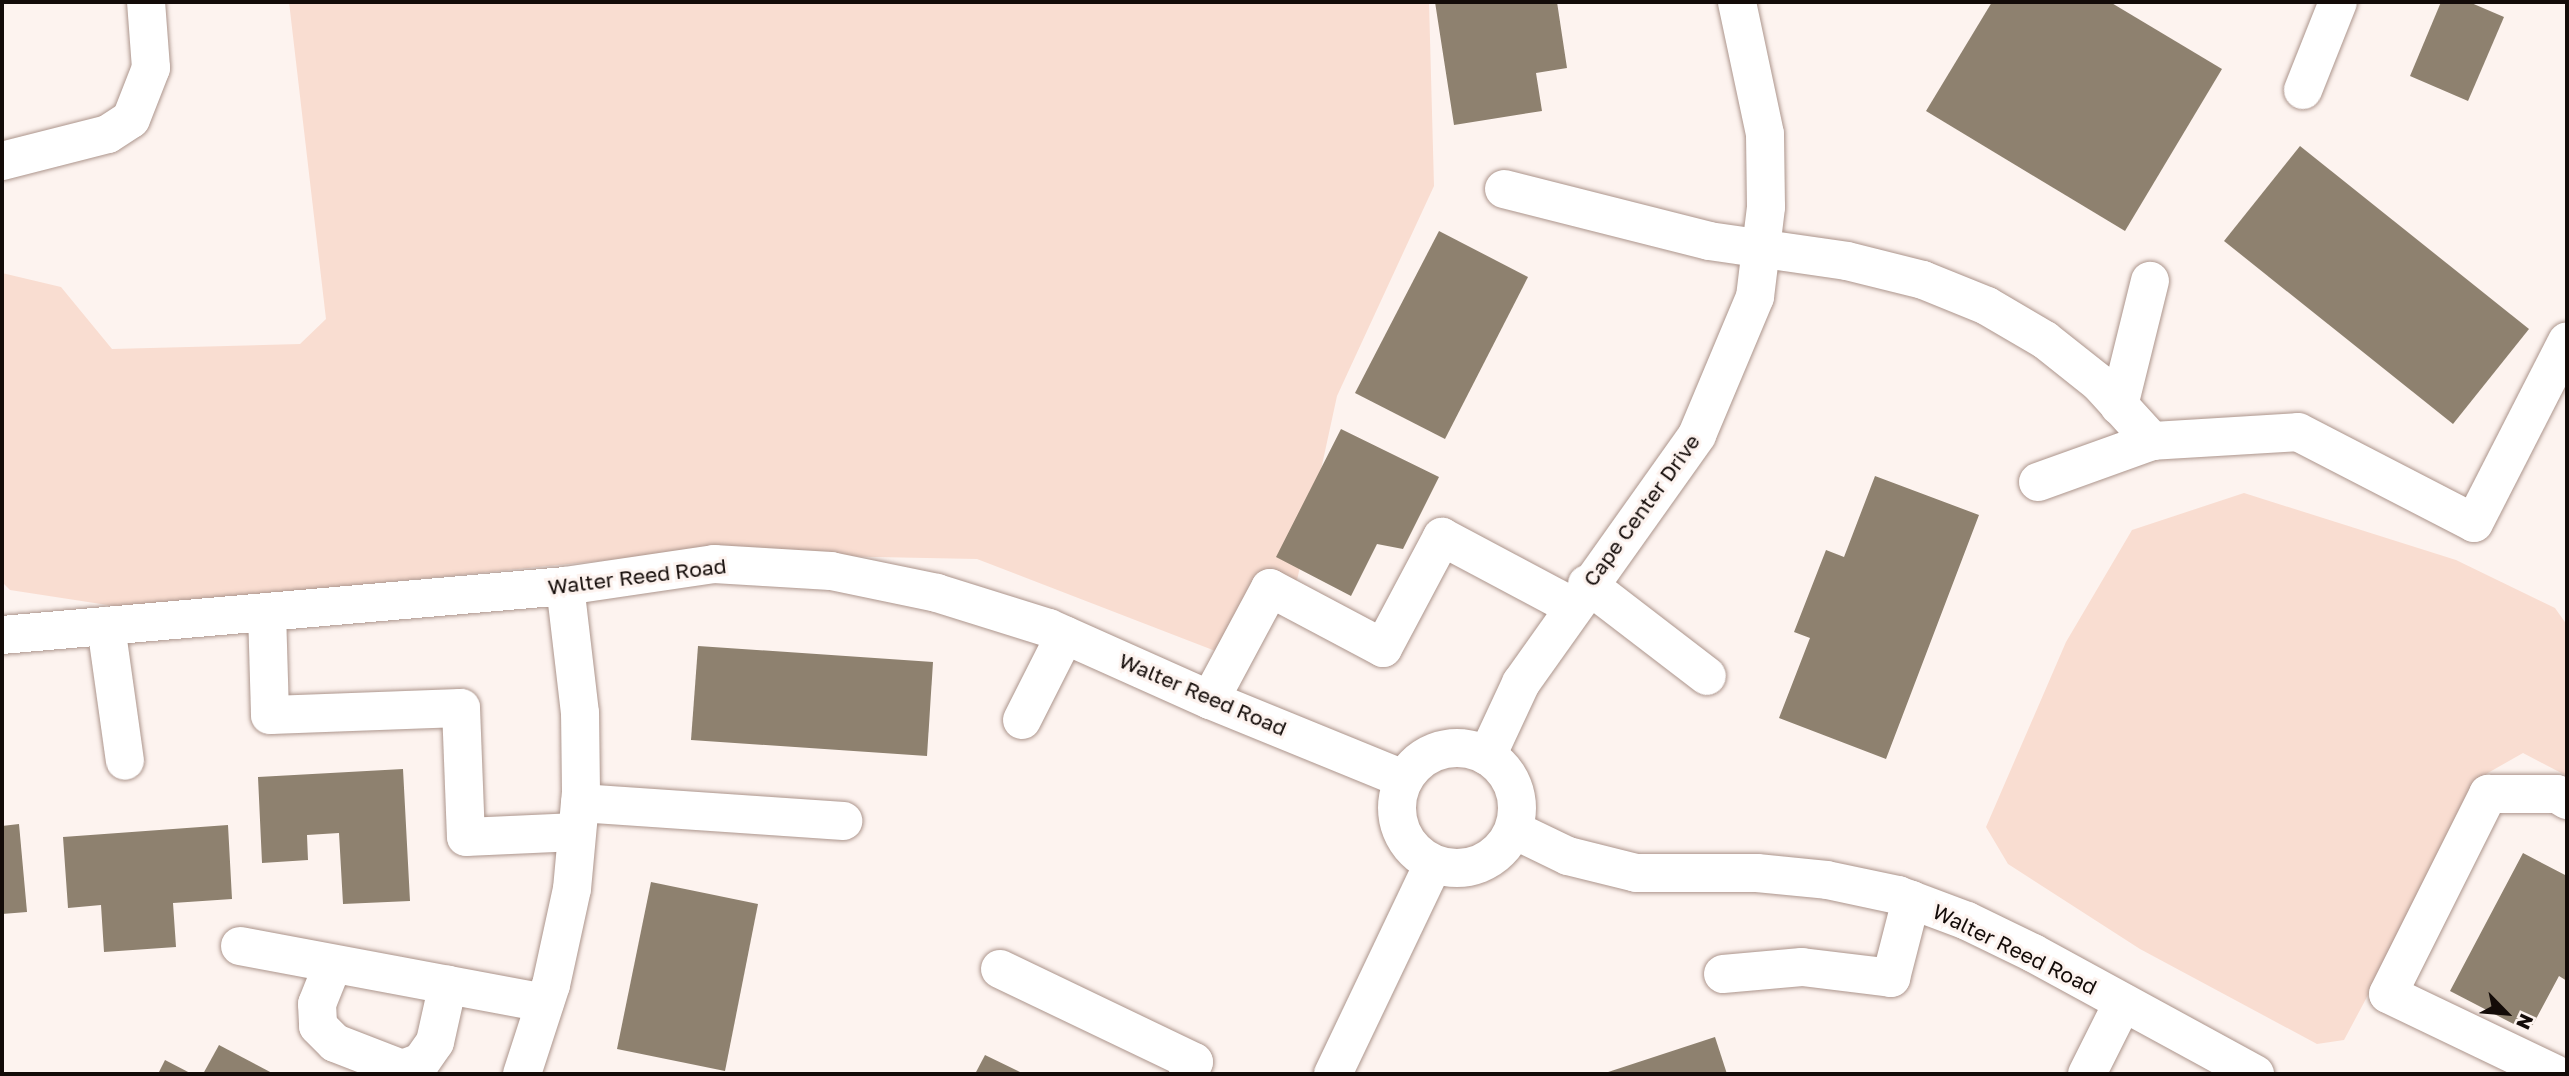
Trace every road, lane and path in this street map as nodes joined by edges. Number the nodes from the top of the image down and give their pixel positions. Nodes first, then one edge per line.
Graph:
1 (146, 2) edge
2 (1737, 2) edge
3 (2338, 2) edge
4 (2303, 90) dead end
5 (2, 161) edge
6 (1504, 188) dead end
7 (1762, 251) junction
8 (2150, 281) dead end
9 (2567, 341) edge
10 (2119, 406) junction
11 (2152, 441) junction
12 (2038, 482) dead end
13 (565, 586) junction
14 (1580, 595) junction
15 (267, 612) junction
16 (106, 626) junction
17 (2, 635) edge
18 (1065, 635) junction
19 (1707, 676) dead end
20 (1210, 700) junction
21 (1022, 720) dead end
22 (1487, 756) junction
23 (125, 761) dead end
24 (1404, 779) junction
25 (2567, 800) edge
26 (578, 818) junction
27 (844, 821) dead end
28 (1514, 830) junction
29 (1433, 864) junction
30 (1912, 901) junction
31 (240, 946) dead end
32 (333, 964) junction
33 (1000, 969) dead end
34 (1723, 974) dead end
35 (448, 984) junction
36 (2123, 1002) junction
37 (545, 1003) junction
38 (1200, 1070) edge
39 (533, 1072) edge
40 (1333, 1074) edge
41 (2087, 1074) edge
42 (2255, 1074) edge
43 (2555, 1074) edge

1 - 5 street
2 - 7 street, Cape Center Drive
3 - 4 street
6 - 7 street
7 - 10 street
7 - 14 street, Cape Center Drive
8 - 10 street
9 - 11 street
10 - 11 street
11 - 12 street
13 - 15 street, Walter Reed Road
13 - 18 street, Walter Reed Road
13 - 26 street
14 - 19 street
14 - 20 street
14 - 22 street, Cape Center Drive
15 - 16 street, Walter Reed Road
15 - 26 street
16 - 17 street, Walter Reed Road
16 - 23 street
18 - 20 street, Walter Reed Road
18 - 21 street
20 - 24 street, Walter Reed Road
22 - 24 street
22 - 28 street
24 - 29 street
25 - 43 street
26 - 27 street
26 - 37 street
28 - 29 street
28 - 30 street, Walter Reed Road
29 - 40 street
30 - 34 street
30 - 36 street, Walter Reed Road
31 - 32 street
32 - 35 street
32 - 35 street
33 - 38 street
35 - 37 street
36 - 41 street
36 - 42 street, Walter Reed Road
37 - 39 street

